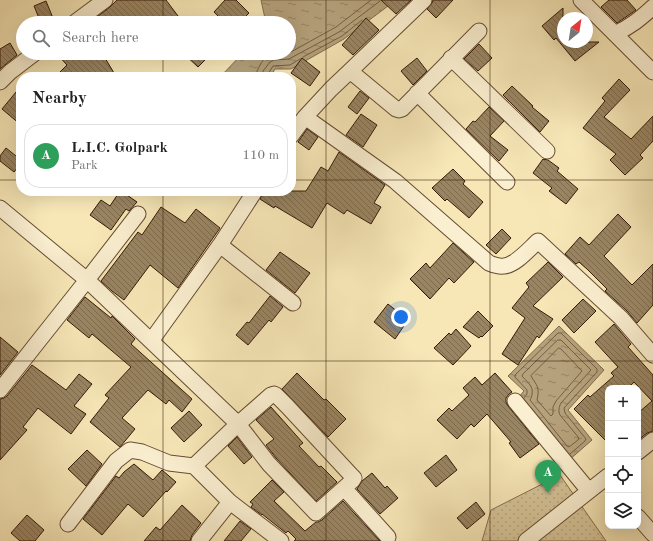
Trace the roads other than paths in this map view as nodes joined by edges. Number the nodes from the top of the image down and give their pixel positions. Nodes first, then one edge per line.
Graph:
1 (105, 0) edge
2 (424, 0) edge
3 (581, 0) edge
4 (653, 7) edge
5 (83, 16) edge
6 (479, 30) dead end
7 (615, 34) junction
8 (451, 58) junction
9 (26, 60) edge
10 (350, 71) junction
11 (653, 72) edge
12 (0, 82) edge
13 (417, 94) junction
14 (306, 117) junction
15 (296, 130) edge
16 (547, 151) dead end
17 (507, 182) dead end
18 (252, 196) edge
19 (0, 208) edge
20 (138, 214) dead end
21 (220, 245) junction
22 (87, 280) junction
23 (293, 303) dead end
24 (151, 341) junction
25 (653, 355) edge
26 (0, 390) edge
27 (515, 401) dead end
28 (238, 424) junction
29 (653, 440) edge
30 (641, 450) edge
31 (194, 466) junction
32 (605, 480) edge
33 (344, 488) junction
34 (589, 491) junction
35 (230, 502) junction
36 (641, 520) edge
37 (68, 524) dead end
38 (653, 534) edge
39 (387, 540) edge
40 (199, 541) edge
41 (281, 541) edge
42 (526, 541) edge

1 - 5 street
2 - 10 street
3 - 7 street
4 - 7 street
6 - 8 street
7 - 11 street
8 - 13 street
8 - 16 street
9 - 12 street
10 - 13 street
10 - 14 street
13 - 17 street
14 - 15 street
14 - 25 street
18 - 21 street
19 - 22 street
20 - 22 street
21 - 23 street
21 - 24 street
22 - 24 street
22 - 26 street
24 - 28 street
27 - 34 street
28 - 31 street
28 - 33 street
28 - 33 street
29 - 30 street
31 - 35 street
31 - 37 street
32 - 34 street
33 - 39 street
34 - 42 street
35 - 40 street
35 - 41 street
36 - 38 street

